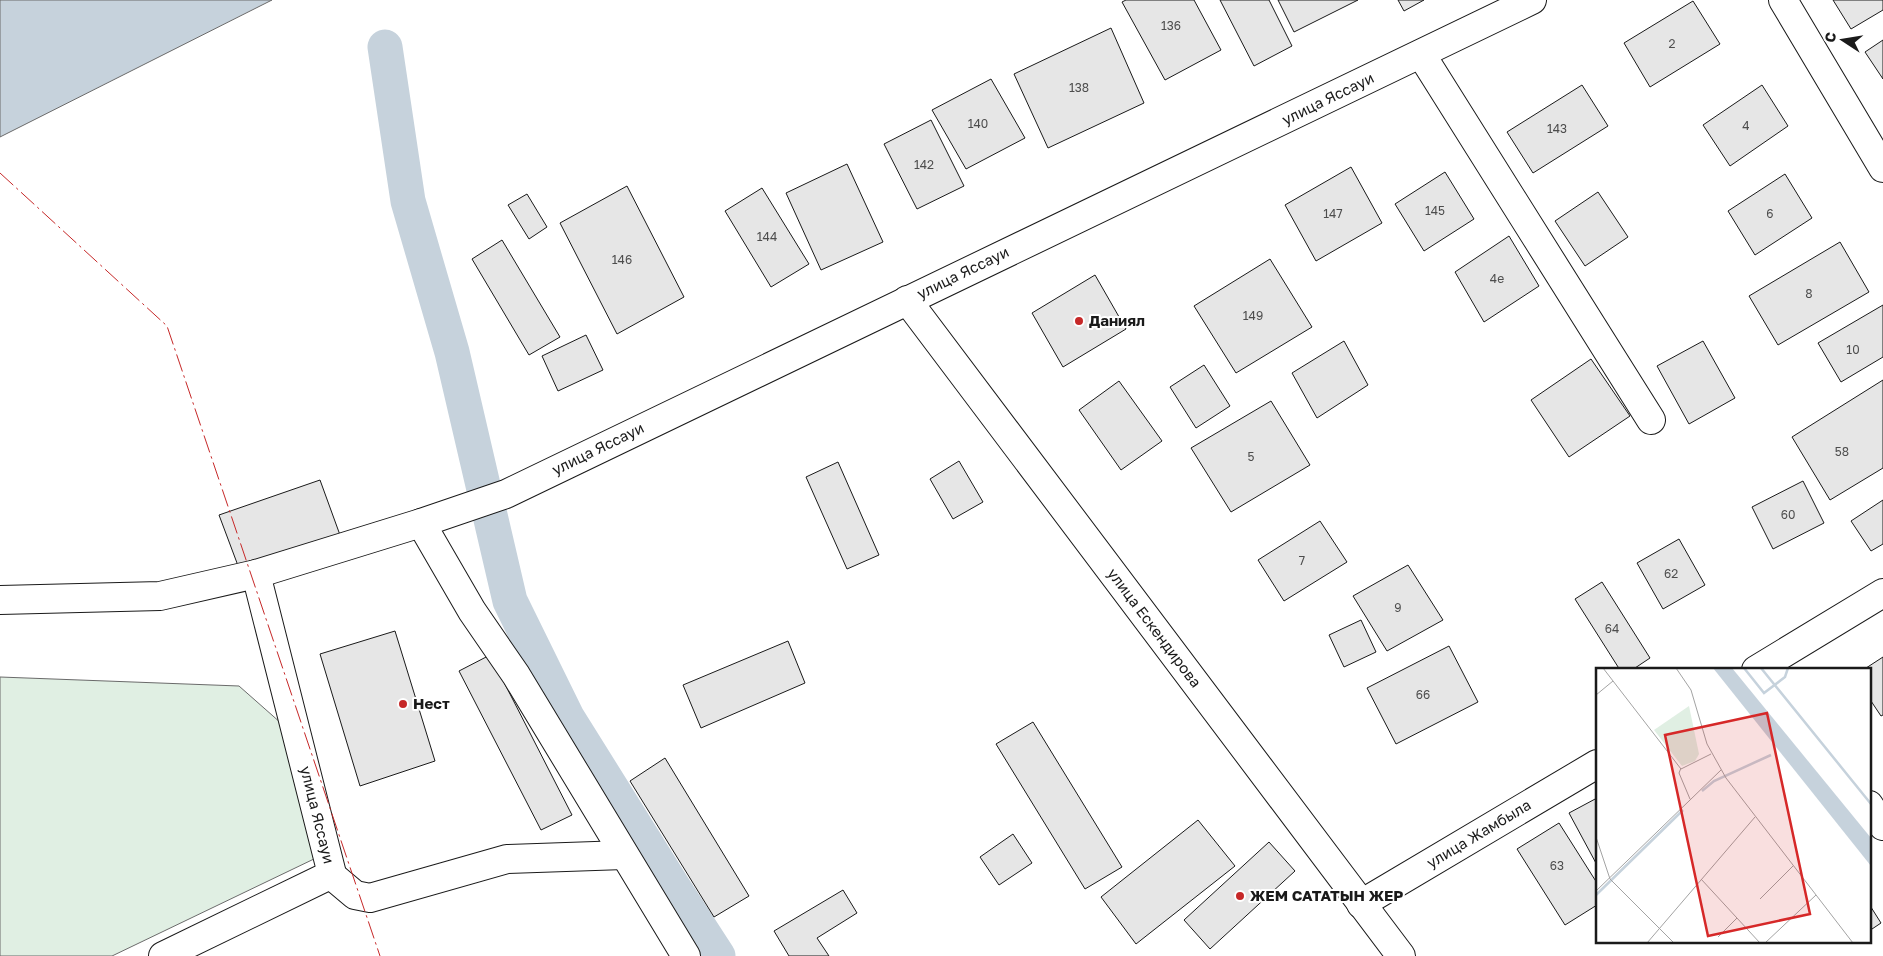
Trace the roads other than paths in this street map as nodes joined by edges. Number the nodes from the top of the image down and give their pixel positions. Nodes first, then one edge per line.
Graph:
1 (1532, 0) edge
2 (1783, 0) edge
3 (1421, 54) junction
4 (1883, 168) edge
5 (907, 300) junction
6 (1651, 420) dead end
7 (421, 523) junction
8 (256, 574) junction
9 (1883, 593) edge
10 (0, 600) edge
11 (1770, 666) edge
12 (1596, 765) edge
13 (1870, 806) edge
14 (1883, 826) edge
15 (624, 855) junction
16 (330, 874) junction
17 (1361, 904) junction
18 (163, 956) edge
19 (686, 956) edge
20 (1401, 956) edge

1 - 3 street, улица Яссауи
2 - 4 street
3 - 5 street, улица Яссауи
3 - 6 street
5 - 7 street, улица Яссауи
5 - 17 street, улица Ескендирова
7 - 8 street
7 - 15 street
8 - 10 street
8 - 16 street, улица Яссауи
9 - 11 street
12 - 17 street, улица Жамбыла
13 - 14 street
15 - 16 street
15 - 19 street
16 - 18 street, улица Яссауи
17 - 20 street, улица Ескендирова

